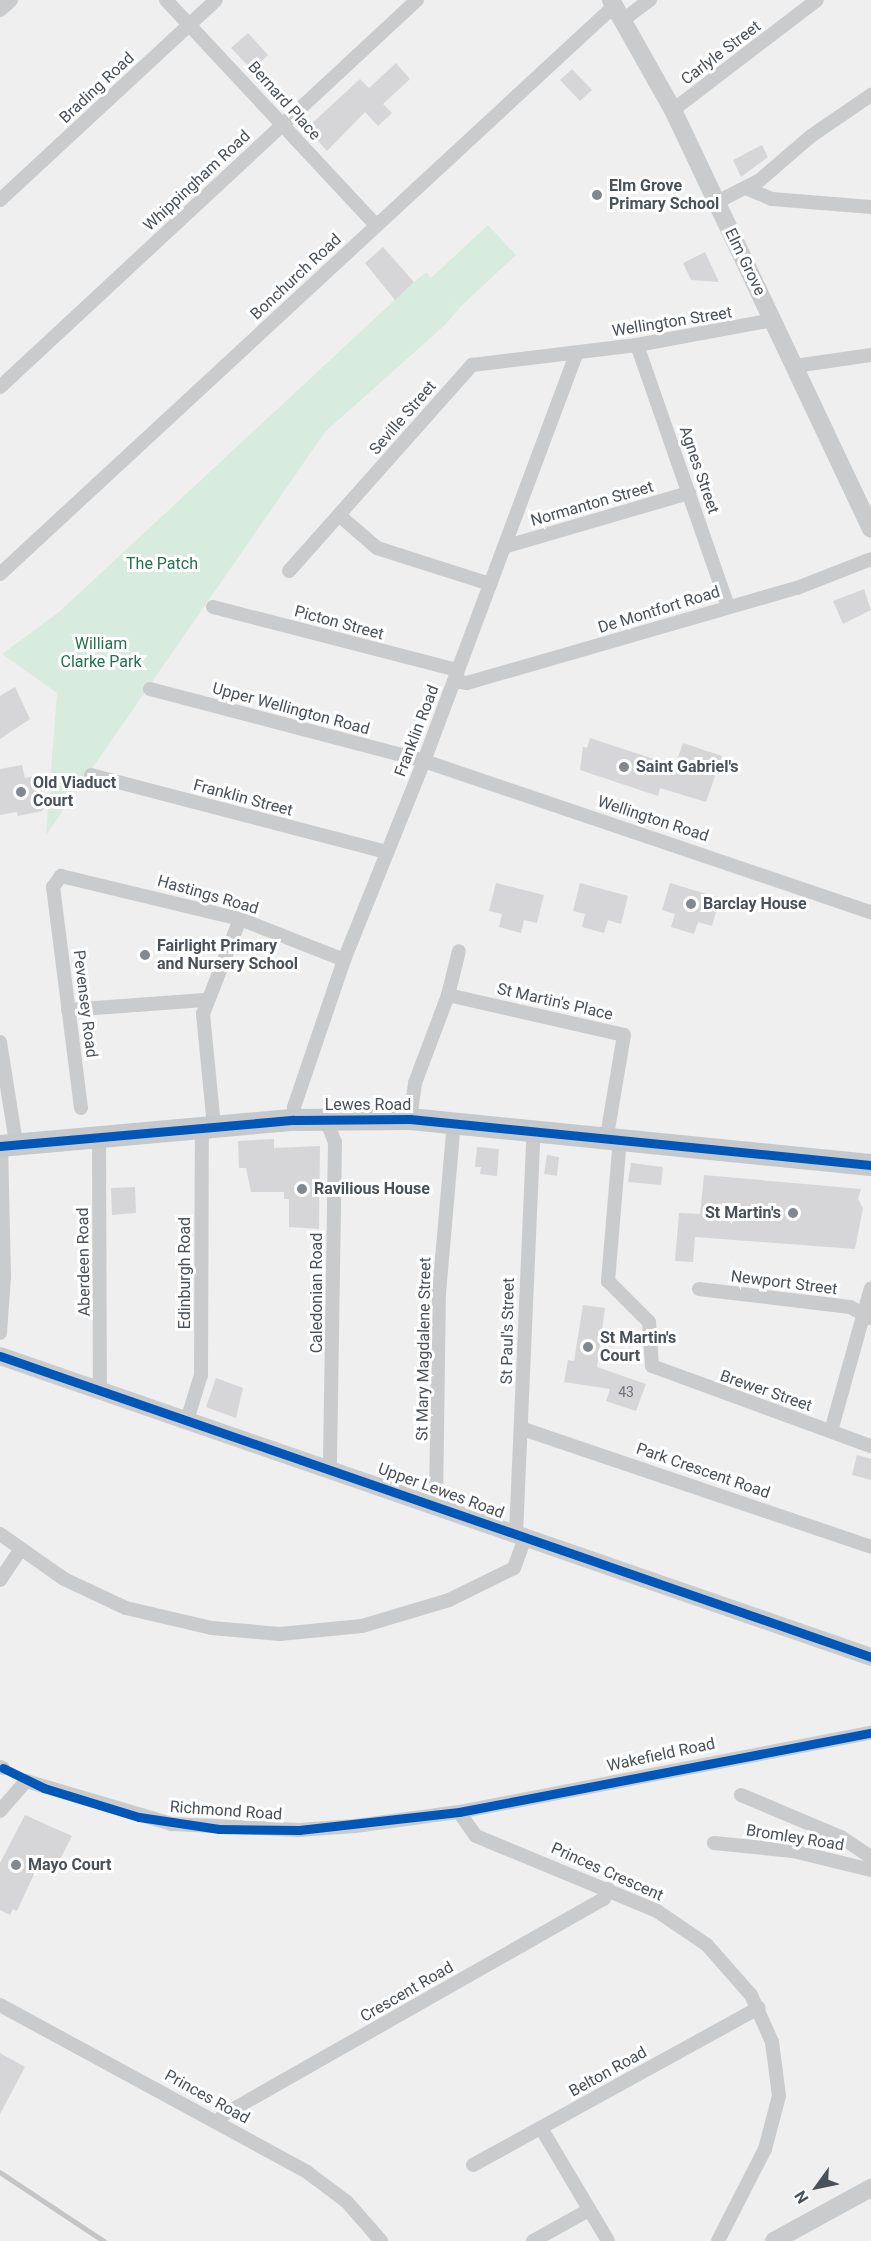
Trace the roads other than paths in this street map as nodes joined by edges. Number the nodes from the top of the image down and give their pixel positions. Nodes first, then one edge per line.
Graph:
1 (11, 0) edge
2 (166, 0) edge
3 (216, 0) edge
4 (417, 0) edge
5 (650, 0) edge
6 (817, 0) edge
7 (616, 9) edge
8 (0, 10) edge
9 (190, 24) junction
10 (871, 95) edge
11 (673, 110) junction
12 (283, 124) junction
13 (746, 188) junction
14 (0, 200) edge
15 (717, 202) junction
16 (871, 207) edge
17 (376, 225) junction
18 (773, 320) junction
19 (637, 345) junction
20 (576, 354) junction
21 (871, 355) edge
22 (795, 366) junction
23 (0, 387) edge
24 (689, 493) junction
25 (340, 516) junction
26 (871, 527) edge
27 (504, 547) junction
28 (871, 559) edge
29 (289, 571) dead end
30 (0, 574) edge
31 (490, 584) junction
32 (213, 607) dead end
33 (728, 607) junction
34 (456, 676) junction
35 (150, 689) dead end
36 (424, 761) junction
37 (91, 775) dead end
38 (387, 852) junction
39 (59, 877) joint
40 (871, 912) edge
41 (240, 919) junction
42 (459, 951) dead end
43 (344, 960) junction
44 (448, 994) junction
45 (206, 1000) junction
46 (68, 1010) junction
47 (0, 1042) edge
48 (81, 1108) dead end
49 (410, 1119) junction
50 (294, 1120) junction
51 (326, 1120) junction
52 (454, 1122) junction
53 (208, 1127) junction
54 (534, 1129) junction
55 (99, 1136) junction
56 (615, 1143) junction
57 (6, 1145) edge
58 (871, 1165) edge
59 (871, 1288) edge
60 (699, 1289) dead end
61 (868, 1315) edge
62 (0, 1333) edge
63 (0, 1356) edge
64 (652, 1366) joint
65 (100, 1388) junction
66 (188, 1418) junction
67 (523, 1429) junction
68 (831, 1431) junction
69 (871, 1446) edge
70 (330, 1468) junction
71 (436, 1504) junction
72 (0, 1534) edge
73 (521, 1535) junction
74 (871, 1547) edge
75 (20, 1550) junction
76 (0, 1580) edge
77 (871, 1657) edge
78 (871, 1733) edge
79 (741, 1795) dead end
80 (0, 1810) edge
81 (459, 1812) junction
82 (714, 1843) dead end
83 (871, 1857) edge
84 (871, 1870) edge
85 (608, 1889) junction
86 (0, 2006) edge
87 (759, 2008) junction
88 (219, 2122) junction
89 (541, 2128) junction
90 (473, 2165) dead end
91 (871, 2188) edge
92 (589, 2210) junction
93 (381, 2241) edge
94 (533, 2241) edge
95 (608, 2241) edge
96 (718, 2241) edge
97 (774, 2241) edge

1 - 8 street
2 - 9 street, Bernard Place
3 - 9 street, Brading Road
4 - 12 street, Whippingham Road
5 - 7 street, Bonchurch Road
6 - 11 street, Carlyle Street
7 - 11 street, Elm Grove
7 - 17 street, Bonchurch Road
9 - 12 street, Bernard Place
9 - 14 street, Brading Road
10 - 13 street
11 - 15 street, Elm Grove
12 - 17 street, Bernard Place
12 - 23 street, Whippingham Road
13 - 15 street
13 - 16 street
15 - 18 street, Elm Grove
17 - 30 street, Bonchurch Road
18 - 19 street, Wellington Street
18 - 22 street, Elm Grove
19 - 20 street, Wellington Street
19 - 24 street, Agnes Street
20 - 25 street, Seville Street
20 - 27 street, Franklin Road
21 - 22 street
22 - 26 street, Elm Grove
24 - 27 street, Normanton Street
24 - 33 street, Agnes Street
25 - 29 street, Seville Street
25 - 31 street
27 - 31 street, Franklin Road
28 - 33 street, De Montfort Road
31 - 34 street, Franklin Road
32 - 34 street, Picton Street
33 - 34 street, De Montfort Road
34 - 36 street, Franklin Road
35 - 36 street, Upper Wellington Road
36 - 38 street, Franklin Road
36 - 40 street, Wellington Road
37 - 38 street, Franklin Street
38 - 43 street, Franklin Road
39 - 41 street, Hastings Road
39 - 46 street, Pevensey Road
41 - 43 street, Hastings Road
41 - 45 street, Edinburgh Road
42 - 44 street
43 - 50 street, Franklin Road
44 - 49 street
44 - 56 street, St Martin's Place
45 - 46 street
45 - 53 street, Edinburgh Road
46 - 48 street, Pevensey Road
47 - 57 street
49 - 51 main road, Lewes Road
49 - 52 main road, Lewes Road
50 - 51 main road, Lewes Road
50 - 53 main road, Lewes Road
51 - 70 street, Caledonian Road
52 - 54 main road, Lewes Road
52 - 71 street, St Mary Magdalene Street
53 - 55 main road, Lewes Road
53 - 66 street, Edinburgh Road
54 - 56 main road, Lewes Road
54 - 67 street, St Paul's Street
55 - 57 main road, Lewes Road
55 - 65 street, Aberdeen Road
56 - 58 main road, Lewes Road
56 - 64 street, St Martin's Place
57 - 62 street
59 - 61 street
60 - 61 street, Newport Street
61 - 68 street
63 - 65 street, Upper Lewes Road
64 - 68 street, Brewer Street
65 - 66 street, Upper Lewes Road
66 - 70 street, Upper Lewes Road
67 - 73 street, St Paul's Street
67 - 74 street, Park Crescent Road
68 - 69 street, Brewer Street
70 - 71 street, Upper Lewes Road
71 - 73 street, Upper Lewes Road
72 - 75 street, St Paul's Street
73 - 75 street, St Paul's Street
73 - 77 street, Upper Lewes Road
75 - 76 street
78 - 81 street, Wakefield Road
79 - 83 street, Bromley Road
80 - 81 street, Richmond Road
81 - 85 street, Princes Crescent
82 - 84 street, Bromley Road
85 - 87 street, Princes Crescent
85 - 88 street, Crescent Road
86 - 88 street, Princes Road
87 - 89 street, Belton Road
87 - 96 street, Princes Crescent
88 - 93 street, Princes Road
89 - 90 street, Belton Road
89 - 92 street
91 - 97 street
92 - 94 street
92 - 95 street

